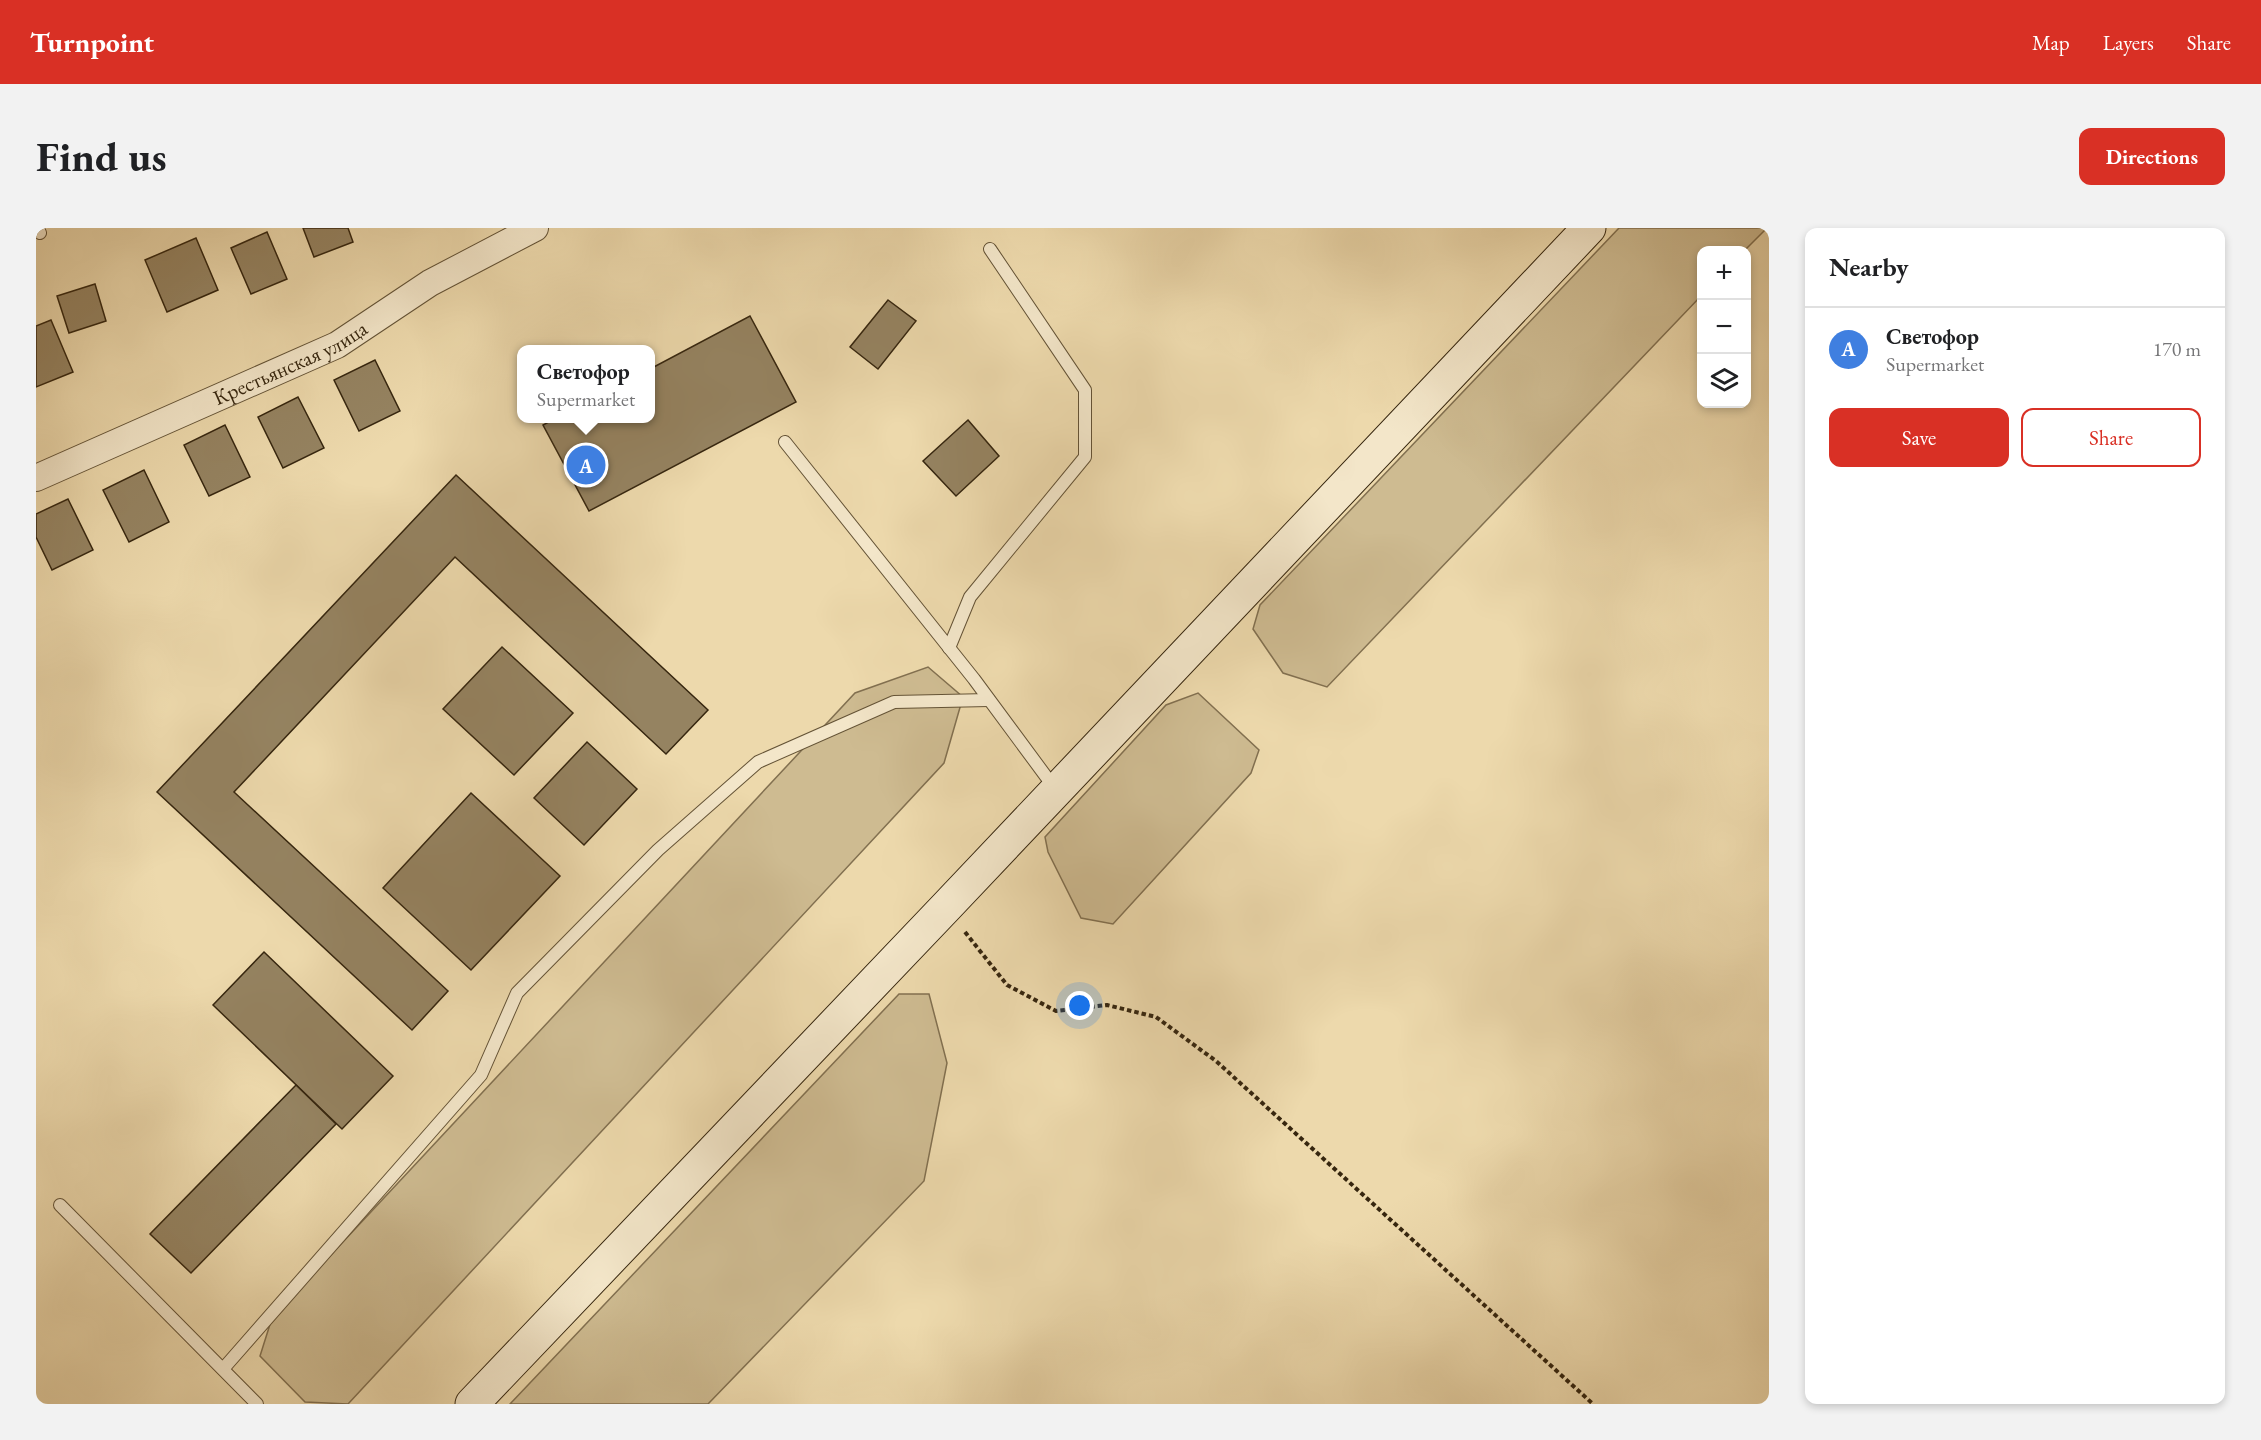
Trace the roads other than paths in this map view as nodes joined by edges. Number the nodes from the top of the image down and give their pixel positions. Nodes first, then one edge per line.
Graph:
1 (535, 228) edge
2 (1590, 228) edge
3 (990, 249) dead end
4 (785, 442) dead end
5 (36, 478) edge
6 (950, 648) junction
7 (990, 700) junction
8 (1056, 791) junction
9 (60, 1205) dead end
10 (223, 1369) junction
11 (257, 1404) edge
12 (472, 1404) edge

1 - 5 street, Крестьянская улица
2 - 8 street
3 - 6 lane
4 - 6 lane
6 - 7 lane
7 - 8 lane
7 - 10 lane
8 - 12 street
9 - 10 lane
10 - 11 lane

